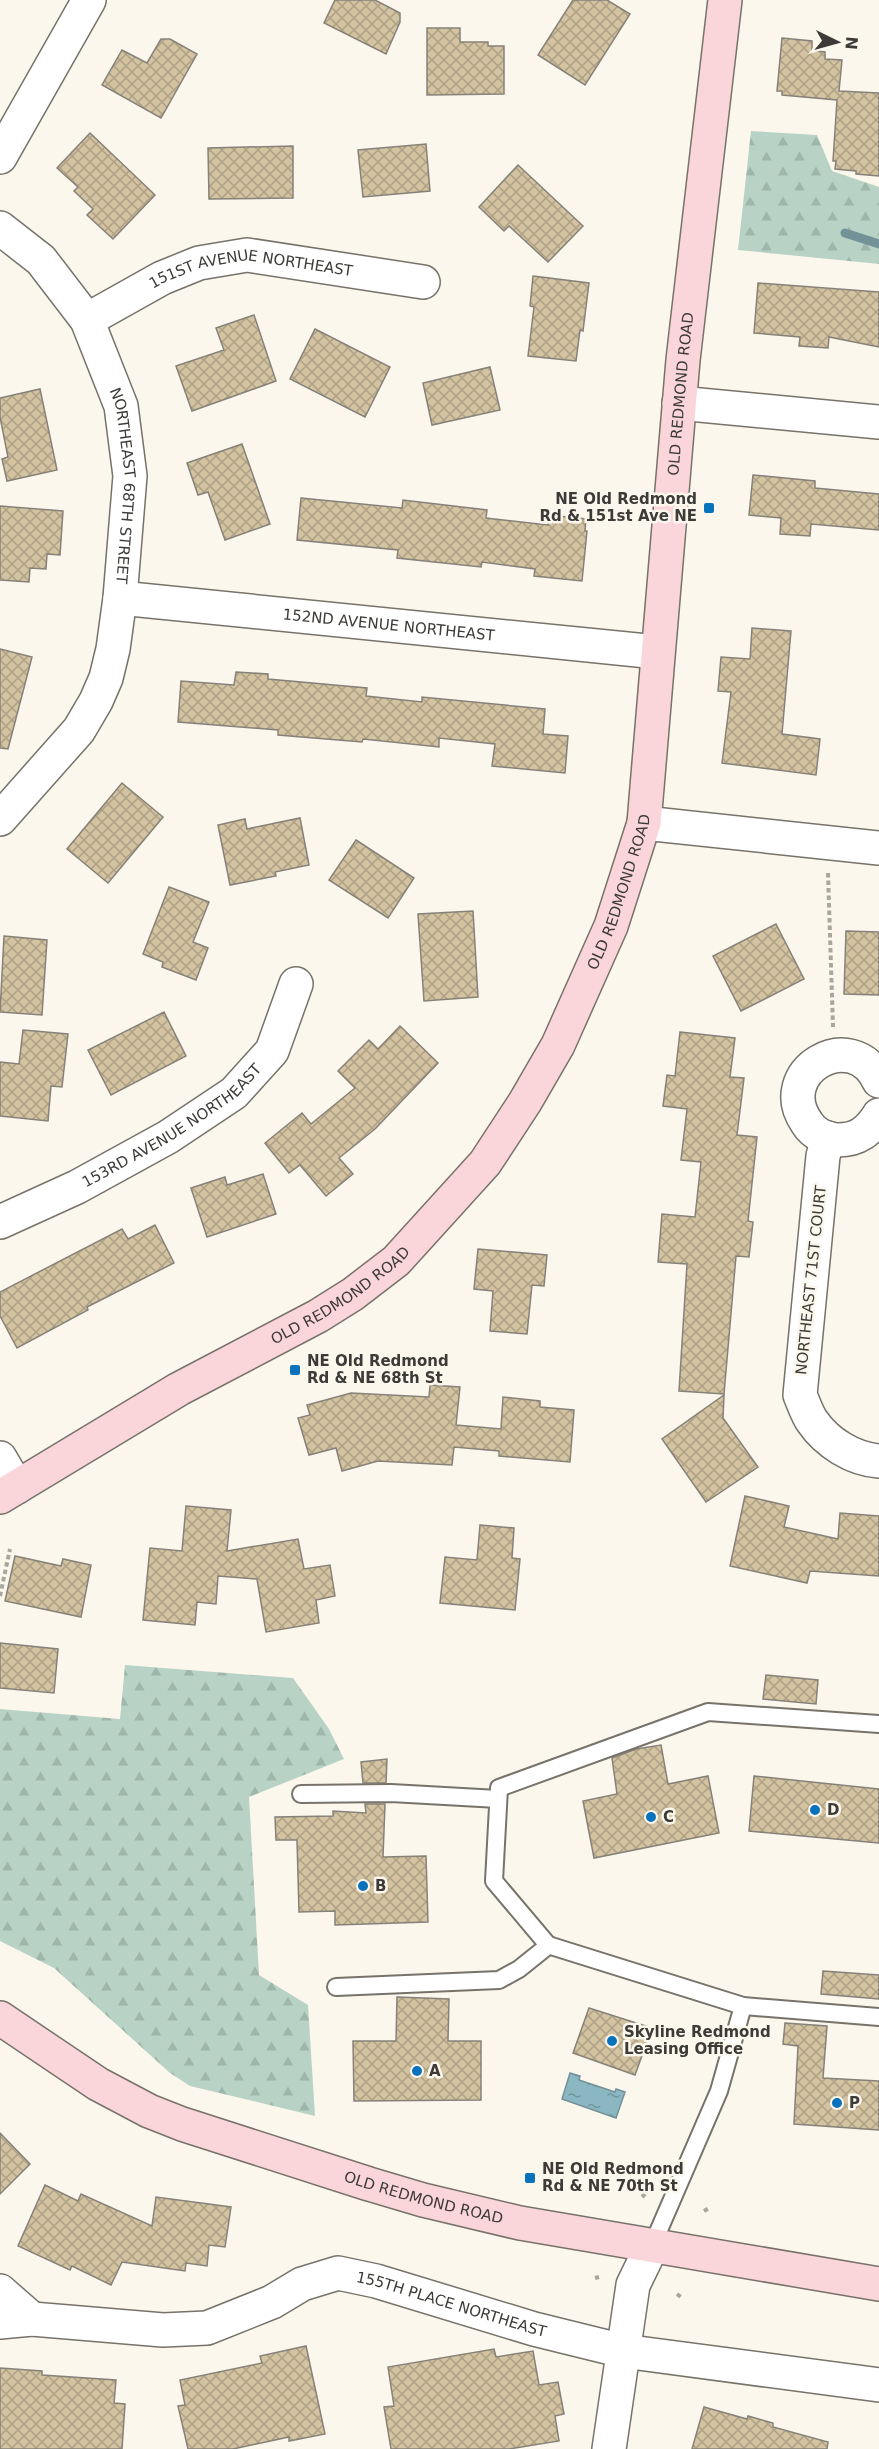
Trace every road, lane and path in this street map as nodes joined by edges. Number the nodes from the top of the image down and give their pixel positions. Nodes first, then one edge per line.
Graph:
1 (89, 0) edge
2 (725, 0) edge
3 (0, 157) edge
4 (0, 228) edge
5 (423, 282) dead end
6 (87, 320) junction
7 (679, 403) junction
8 (879, 422) edge
9 (120, 598) junction
10 (657, 652) junction
11 (2, 810) edge
12 (644, 823) junction
13 (879, 848) edge
14 (827, 868) dead end
15 (296, 984) dead end
16 (834, 1055) junction
17 (879, 1081) edge
18 (879, 1115) edge
19 (828, 1138) junction
20 (0, 1222) edge
21 (0, 1458) edge
22 (879, 1461) edge
23 (9, 1492) edge
24 (10, 1549) dead end
25 (0, 1596) edge
26 (879, 1724) edge
27 (301, 1794) dead end
28 (498, 1799) junction
29 (549, 1945) junction
30 (336, 1987) dead end
31 (743, 2006) junction
32 (879, 2017) edge
33 (0, 2018) edge
34 (709, 2208) dead end
35 (704, 2211) dead end
36 (652, 2247) junction
37 (879, 2284) edge
38 (0, 2291) edge
39 (678, 2294) dead end
40 (682, 2298) dead end
41 (32, 2319) junction
42 (0, 2322) edge
43 (623, 2351) junction
44 (879, 2385) edge
45 (609, 2449) edge

1 - 3 street
2 - 7 main road, OLD REDMOND ROAD
4 - 6 street, NORTHEAST 68TH STREET
5 - 6 street, 151ST AVENUE NORTHEAST
6 - 9 street, NORTHEAST 68TH STREET
7 - 8 street
7 - 10 main road, OLD REDMOND ROAD
9 - 10 street, 152ND AVENUE NORTHEAST
9 - 11 street, NORTHEAST 68TH STREET
10 - 12 main road, OLD REDMOND ROAD
12 - 13 street
12 - 23 main road, OLD REDMOND ROAD
14 - 16 path
15 - 20 street, 153RD AVENUE NORTHEAST
16 - 17 street
16 - 19 street
18 - 19 street
19 - 22 street, NORTHEAST 71ST COURT
21 - 23 street
24 - 25 path
26 - 28 lane
27 - 28 lane
28 - 29 lane
29 - 30 lane
29 - 31 lane
31 - 32 lane
31 - 36 lane
33 - 36 main road, OLD REDMOND ROAD
34 - 35 path
36 - 37 main road, OLD REDMOND ROAD
36 - 43 street
38 - 41 street
39 - 40 path
41 - 42 street, 155TH PLACE NORTHEAST
41 - 43 street, 155TH PLACE NORTHEAST
43 - 44 street, 155TH PLACE NORTHEAST
43 - 45 street

